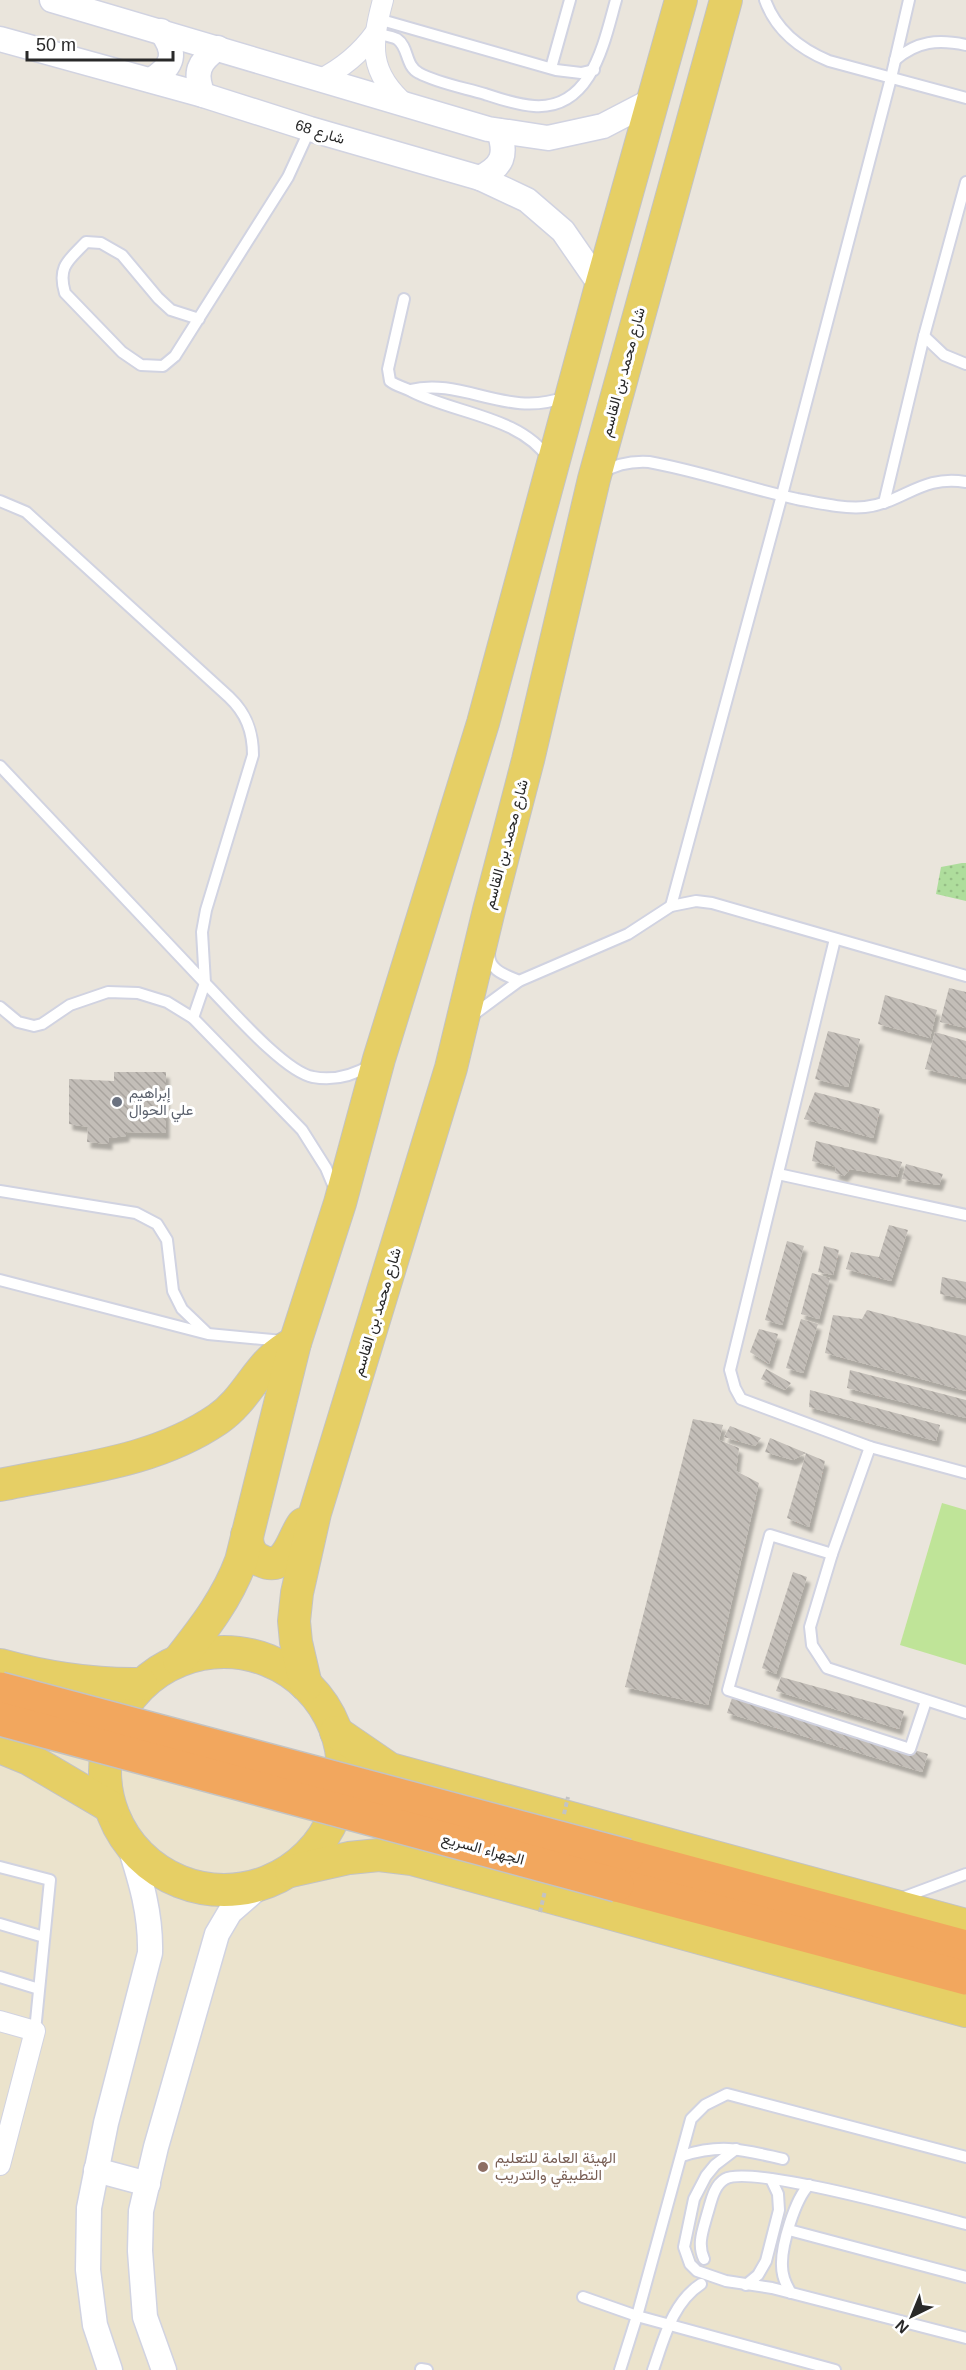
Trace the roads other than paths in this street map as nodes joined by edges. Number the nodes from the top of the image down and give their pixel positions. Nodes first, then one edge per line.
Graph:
1 (52, 0) edge
2 (383, 0) edge
3 (570, 0) edge
4 (616, 0) edge
5 (681, 0) edge
6 (726, 0) edge
7 (765, 0) edge
8 (909, 0) edge
9 (376, 26) junction
10 (161, 31) junction
11 (0, 39) edge
12 (966, 45) edge
13 (218, 48) junction
14 (895, 60) junction
15 (551, 68) junction
16 (594, 70) junction
17 (891, 78) junction
18 (151, 80) junction
19 (319, 80) junction
20 (203, 95) junction
21 (966, 98) edge
22 (653, 100) junction
23 (406, 105) junction
24 (310, 129) junction
25 (498, 131) junction
26 (480, 178) junction
27 (966, 182) edge
28 (601, 286) junction
29 (404, 299) dead end
30 (199, 319) junction
31 (924, 336) junction
32 (966, 364) edge
33 (410, 390) junction
34 (571, 395) junction
35 (553, 464) junction
36 (594, 479) junction
37 (966, 482) edge
38 (782, 495) junction
39 (0, 501) edge
40 (884, 503) junction
41 (0, 766) edge
42 (671, 906) junction
43 (489, 910) junction
44 (835, 939) junction
45 (966, 976) edge
46 (519, 981) junction
47 (205, 982) junction
48 (0, 1007) edge
49 (193, 1018) junction
50 (457, 1047) junction
51 (379, 1059) junction
52 (778, 1174) junction
53 (0, 1191) edge
54 (340, 1203) junction
55 (966, 1215) edge
56 (0, 1280) edge
57 (208, 1334) junction
58 (295, 1342) junction
59 (870, 1447) junction
60 (966, 1473) edge
61 (0, 1485) edge
62 (315, 1513) junction
63 (247, 1535) junction
64 (832, 1554) junction
65 (179, 1660) junction
66 (0, 1665) edge
67 (141, 1684) junction
68 (306, 1685) junction
69 (0, 1689) edge
70 (926, 1701) junction
71 (966, 1713) edge
72 (0, 1719) edge
73 (336, 1732) junction
74 (0, 1747) edge
75 (109, 1806) junction
76 (129, 1844) junction
77 (0, 1867) edge
78 (290, 1871) junction
79 (966, 1874) edge
80 (261, 1885) junction
81 (887, 1903) junction
82 (0, 1924) edge
83 (966, 1925) edge
84 (44, 1937) junction
85 (966, 1947) edge
86 (0, 1977) edge
87 (966, 1978) edge
88 (39, 1989) junction
89 (966, 2011) edge
90 (0, 2021) edge
91 (35, 2031) junction
92 (736, 2149) junction
93 (682, 2156) junction
94 (966, 2157) edge
95 (783, 2159) dead end
96 (0, 2165) edge
97 (96, 2170) junction
98 (771, 2179) junction
99 (148, 2184) junction
100 (809, 2185) junction
101 (966, 2224) edge
102 (789, 2230) junction
103 (704, 2259) dead end
104 (966, 2277) edge
105 (701, 2284) dead end
106 (746, 2284) junction
107 (791, 2294) junction
108 (583, 2297) dead end
109 (637, 2316) junction
110 (669, 2324) junction
111 (966, 2338) edge
112 (110, 2370) edge
113 (164, 2370) edge
114 (620, 2370) edge
115 (653, 2370) edge
116 (835, 2370) edge

1 - 10 street
2 - 9 street
3 - 15 lane
4 - 16 lane
5 - 22 main road
6 - 36 main road, شارع محمد بن القاسم
7 - 17 lane
8 - 14 lane
9 - 15 lane
9 - 16 lane
9 - 19 street
9 - 23 street
10 - 13 street
10 - 18 street
11 - 18 street, شارع 68
12 - 14 lane
13 - 19 street
13 - 20 street
14 - 17 lane
15 - 16 lane
17 - 21 lane
17 - 38 lane
18 - 20 street, شارع 68
19 - 23 street
20 - 24 street, شارع 68
22 - 25 street
22 - 28 main road
23 - 25 street
24 - 26 street, شارع 68
24 - 30 lane
25 - 26 street
26 - 28 street, شارع 68
27 - 31 lane
28 - 34 main road
29 - 33 lane
30 - 30 lane
31 - 32 lane
31 - 40 lane
33 - 34 lane
33 - 35 lane
34 - 35 main road
35 - 51 main road
36 - 38 lane
36 - 43 main road, شارع محمد بن القاسم
37 - 40 lane
38 - 40 lane
38 - 42 lane
39 - 47 lane
41 - 47 lane
42 - 44 lane
42 - 46 lane
43 - 46 lane
43 - 50 main road, شارع محمد بن القاسم
44 - 45 lane
44 - 52 lane
46 - 50 lane
47 - 49 lane
47 - 51 lane
48 - 49 lane
49 - 54 lane
50 - 62 main road, شارع محمد بن القاسم
51 - 54 main road
52 - 55 lane
52 - 59 lane
53 - 57 lane
54 - 58 main road
56 - 57 lane
57 - 58 lane
58 - 61 main road
58 - 63 main road
59 - 60 lane
59 - 64 lane
62 - 63 main road
62 - 68 main road, شارع محمد بن القاسم
63 - 65 main road
64 - 70 lane
64 - 70 lane
65 - 67 main road
65 - 68 main road
66 - 67 main road
67 - 75 main road
68 - 73 main road
69 - 85 highway, الجهراء السريع, bridge
70 - 71 lane
72 - 87 highway, الجهراء السريع, bridge
73 - 78 main road
73 - 81 main road
74 - 75 main road
75 - 76 main road
76 - 80 main road
76 - 97 street
77 - 84 lane
78 - 80 main road
78 - 89 main road, الجهراء السريع
79 - 81 lane
80 - 99 street
81 - 83 main road
82 - 84 lane
84 - 88 lane
86 - 88 lane
88 - 91 lane
90 - 91 street
91 - 96 street
92 - 93 lane
92 - 95 lane
92 - 106 lane
93 - 94 lane
93 - 109 lane
97 - 99 street
97 - 112 street
98 - 100 lane
98 - 103 lane
98 - 106 lane
99 - 113 street
100 - 101 lane
100 - 102 lane
102 - 104 lane
102 - 107 lane
105 - 110 lane
106 - 107 lane
107 - 111 lane
108 - 109 lane
109 - 110 lane
109 - 114 lane
110 - 115 lane
110 - 116 lane

